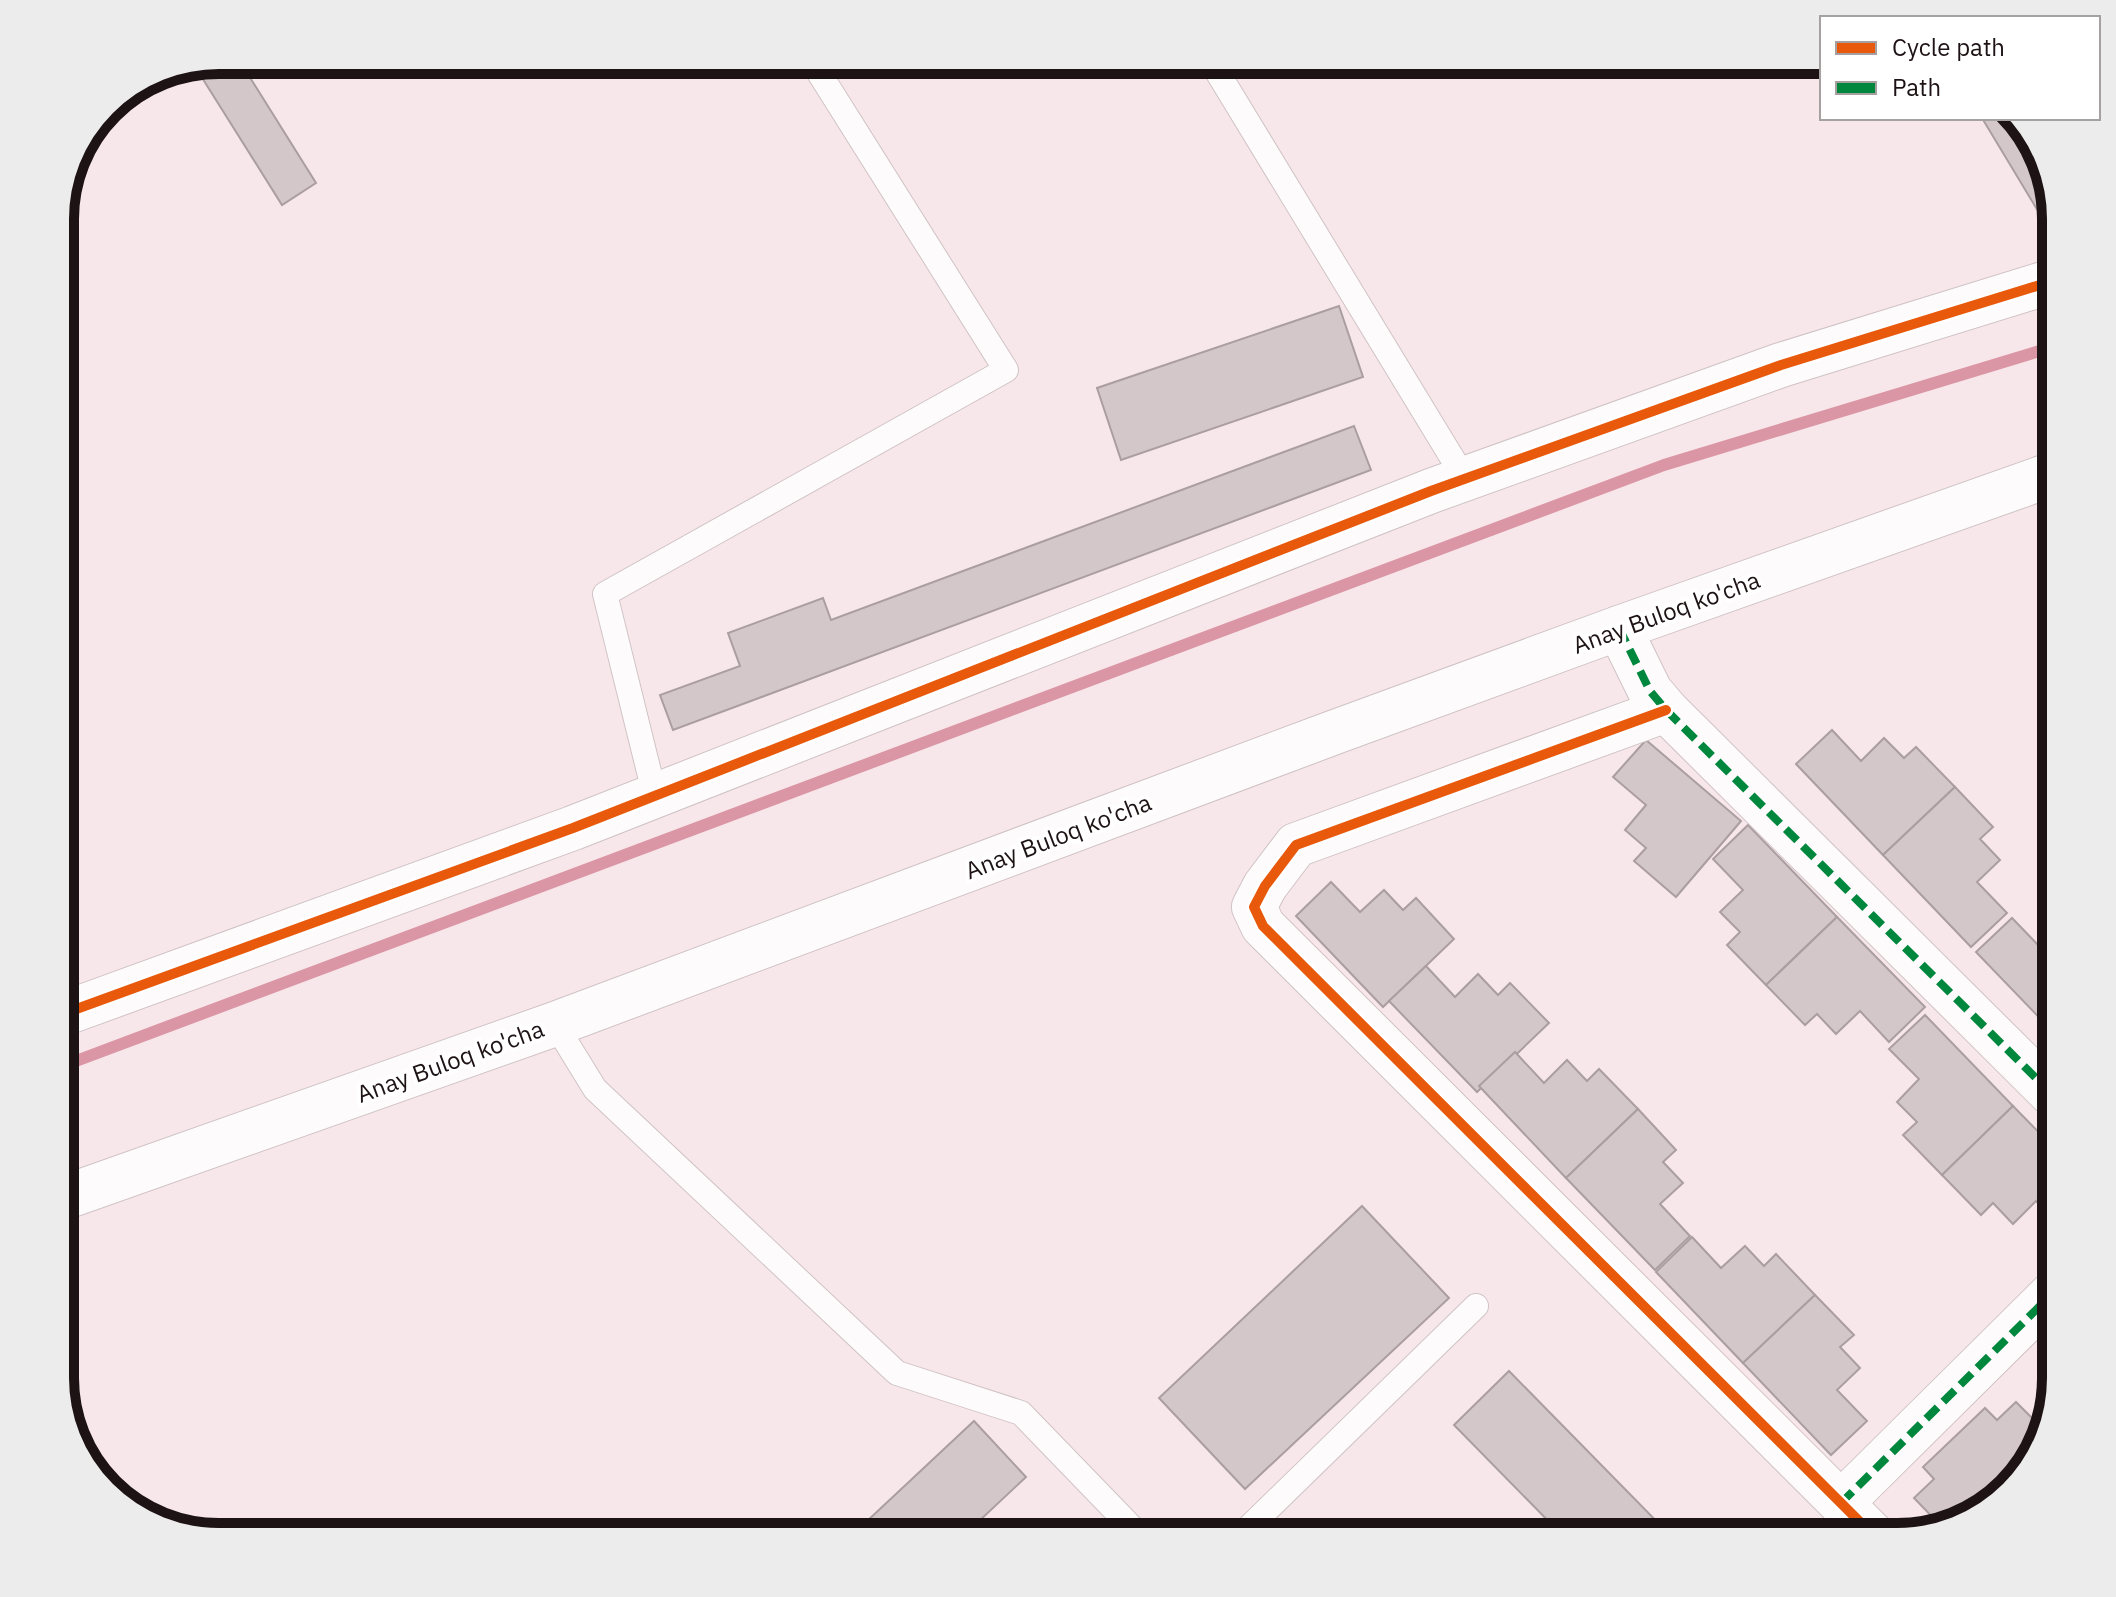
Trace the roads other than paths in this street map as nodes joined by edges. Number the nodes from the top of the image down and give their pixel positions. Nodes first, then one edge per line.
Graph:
1 (820, 74) edge
2 (1219, 74) edge
3 (2042, 284) edge
4 (2042, 478) edge
5 (1465, 479) junction
6 (1619, 628) junction
7 (1666, 710) junction
8 (655, 796) junction
9 (74, 1010) edge
10 (555, 1024) junction
11 (2042, 1084) edge
12 (74, 1194) edge
13 (2042, 1304) edge
14 (1476, 1306) dead end
15 (1841, 1503) junction
16 (1127, 1523) edge
17 (1253, 1523) edge
18 (1861, 1523) edge

1 - 8 lane
2 - 5 lane
3 - 5 street
4 - 6 street, Anay Buloq ko'cha
5 - 8 street
6 - 7 street
6 - 10 street, Anay Buloq ko'cha
7 - 11 street
7 - 15 street
8 - 9 street
10 - 12 street, Anay Buloq ko'cha
10 - 16 lane
13 - 15 street
14 - 17 lane
15 - 18 street

